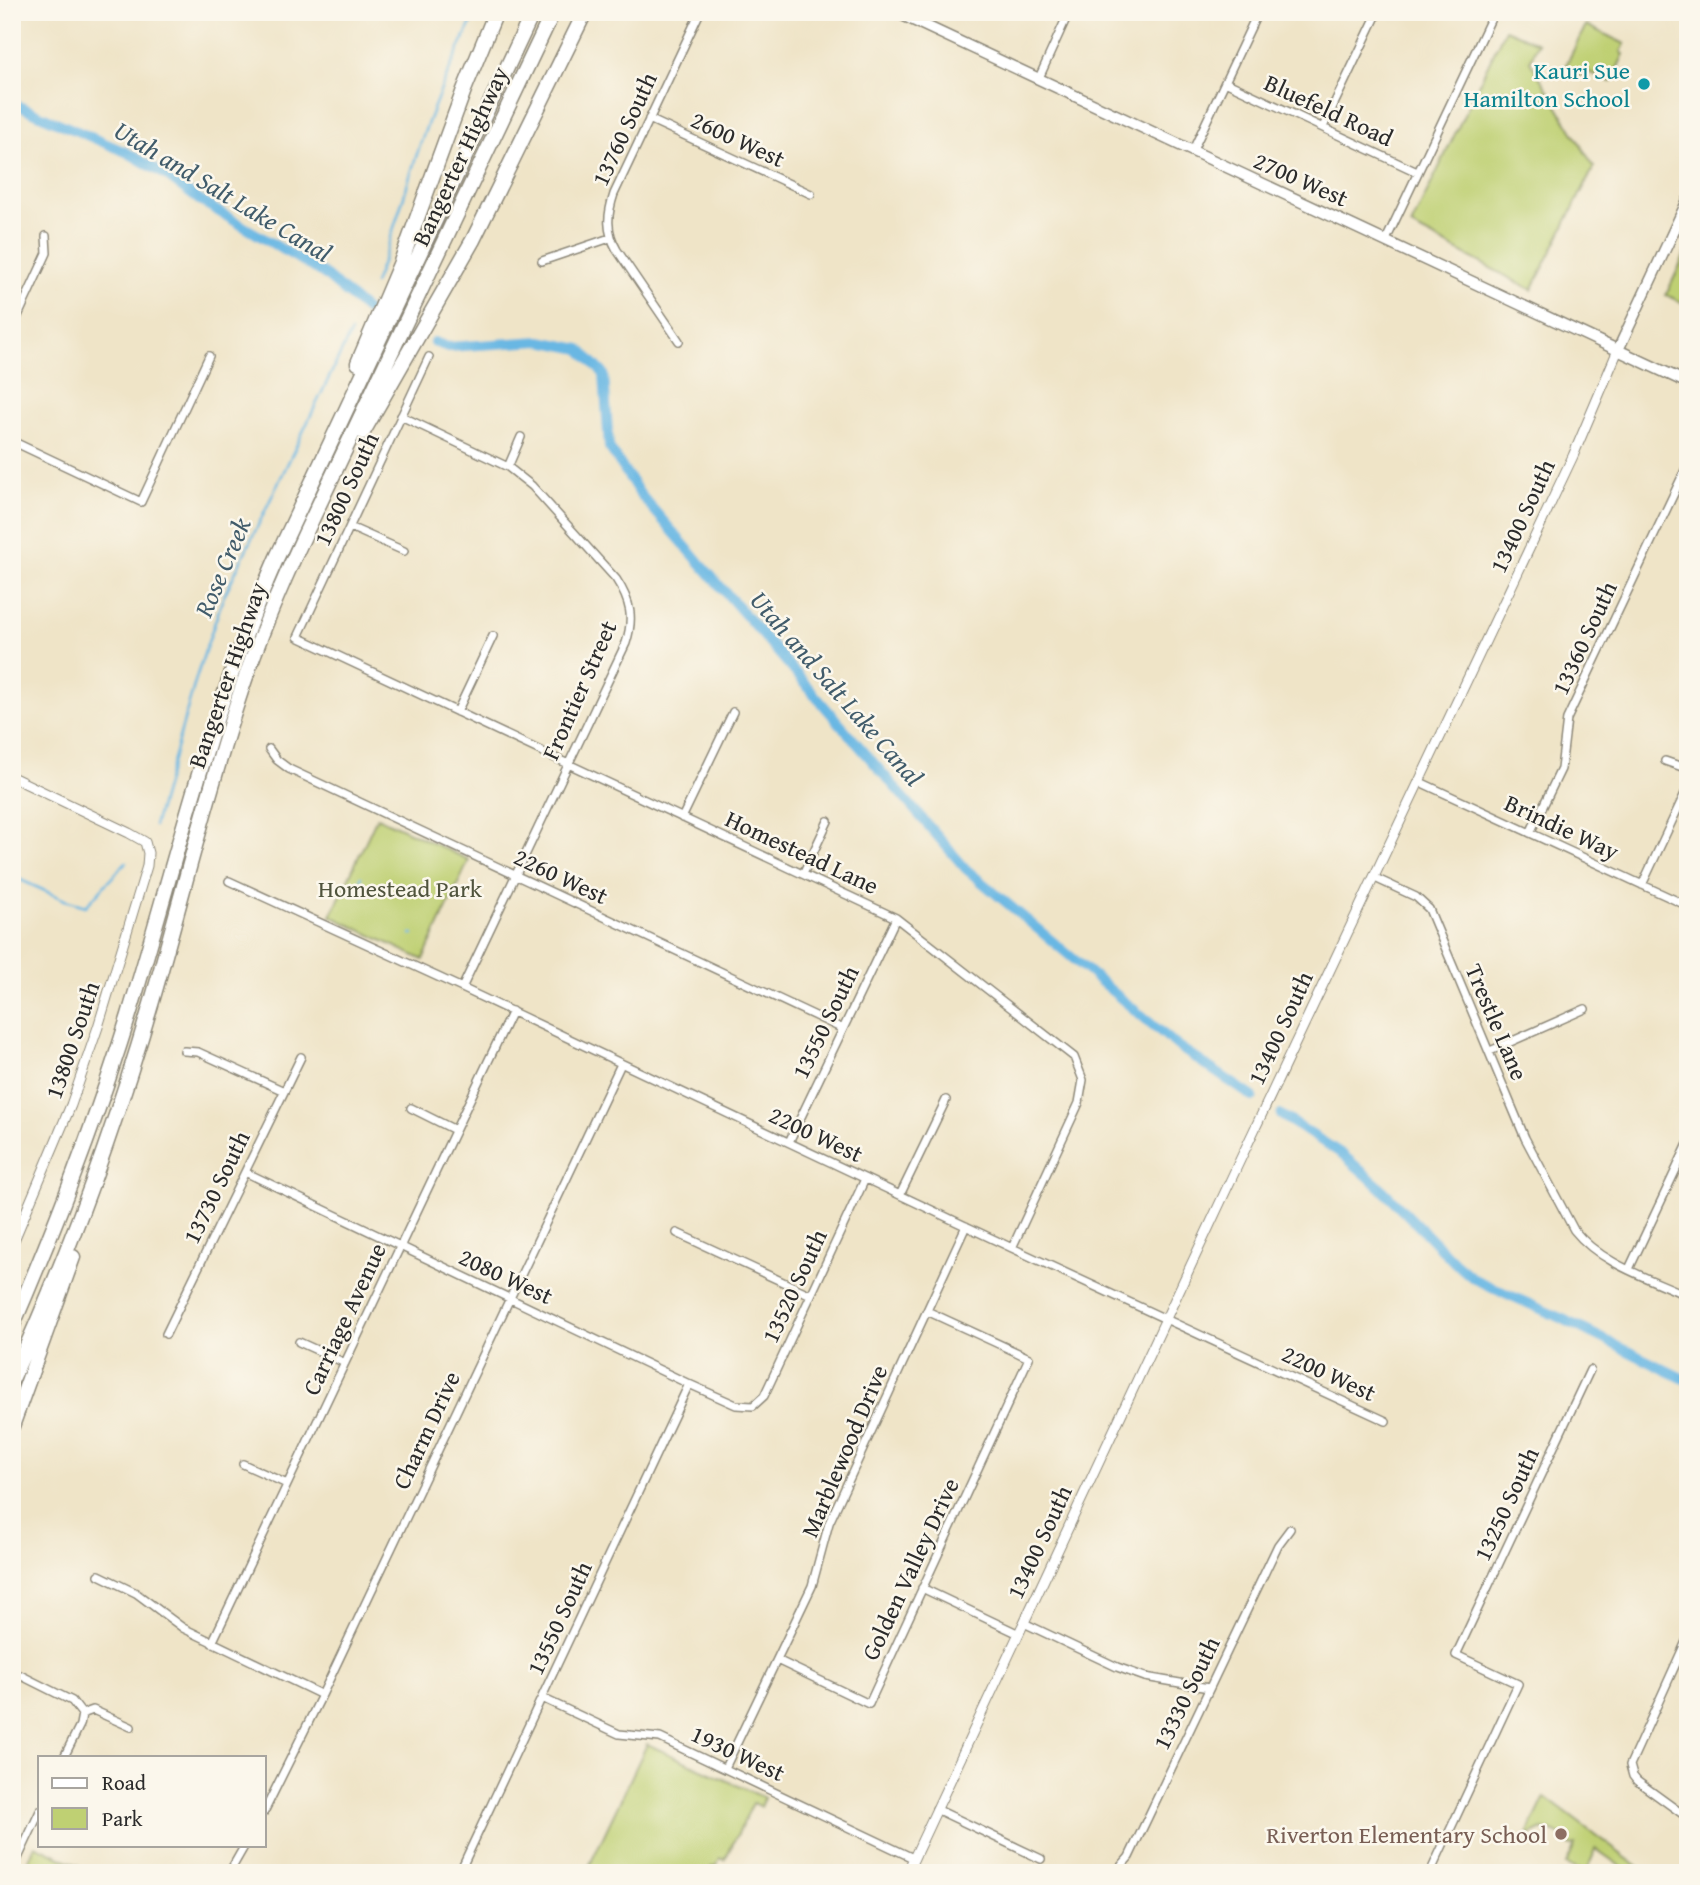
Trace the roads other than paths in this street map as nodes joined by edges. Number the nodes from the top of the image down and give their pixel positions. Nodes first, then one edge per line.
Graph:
1 (496, 12) edge
2 (533, 12) edge
3 (553, 12) edge
4 (585, 12) edge
5 (699, 12) edge
6 (896, 12) edge
7 (1069, 12) edge
8 (1258, 12) edge
9 (1378, 12) edge
10 (1494, 12) edge
11 (1038, 78) junction
12 (1225, 82) junction
13 (649, 119) junction
14 (1323, 127) junction
15 (1192, 152) junction
16 (1417, 172) junction
17 (811, 194) dead end
18 (1688, 200) edge
19 (46, 236) dead end
20 (610, 238) junction
21 (1386, 240) junction
22 (542, 261) dead end
23 (12, 329) edge
24 (679, 341) dead end
25 (1618, 350) junction
26 (209, 356) dead end
27 (429, 357) dead end
28 (1688, 383) edge
29 (401, 416) junction
30 (521, 437) dead end
31 (12, 441) edge
32 (1688, 464) edge
33 (508, 467) junction
34 (314, 479) junction
35 (350, 527) junction
36 (305, 534) junction
37 (404, 551) dead end
38 (493, 636) dead end
39 (298, 637) joint
40 (457, 712) junction
41 (733, 712) dead end
42 (269, 750) dead end
43 (1665, 761) dead end
44 (568, 764) junction
45 (1688, 769) edge
46 (12, 777) edge
47 (1420, 782) junction
48 (1688, 787) edge
49 (682, 818) junction
50 (828, 821) dead end
51 (1530, 833) junction
52 (803, 874) junction
53 (516, 877) junction
54 (1375, 878) junction
55 (229, 881) dead end
56 (1642, 885) junction
57 (1688, 906) edge
58 (896, 918) junction
59 (462, 988) junction
60 (1585, 1009) dead end
61 (512, 1011) junction
62 (843, 1029) junction
63 (184, 1051) dead end
64 (1490, 1051) junction
65 (301, 1057) dead end
66 (621, 1064) junction
67 (284, 1091) junction
68 (946, 1100) dead end
69 (411, 1108) dead end
70 (455, 1129) junction
71 (789, 1142) junction
72 (1688, 1144) edge
73 (97, 1168) junction
74 (245, 1172) junction
75 (865, 1179) junction
76 (900, 1195) junction
77 (62, 1204) junction
78 (966, 1226) junction
79 (677, 1233) dead end
80 (12, 1245) edge
81 (400, 1247) junction
82 (1012, 1248) junction
83 (1629, 1269) junction
84 (811, 1295) junction
85 (1688, 1296) edge
86 (509, 1298) junction
87 (12, 1306) edge
88 (927, 1311) junction
89 (1165, 1320) junction
90 (12, 1327) edge
91 (166, 1334) dead end
92 (299, 1342) dead end
93 (345, 1363) junction
94 (1590, 1370) dead end
95 (12, 1379) edge
96 (690, 1384) junction
97 (753, 1406) joint
98 (1386, 1421) dead end
99 (12, 1426) edge
100 (243, 1464) dead end
101 (287, 1485) junction
102 (1290, 1529) dead end
103 (99, 1575) dead end
104 (922, 1588) junction
105 (1024, 1623) junction
106 (1019, 1634) junction
107 (1688, 1637) edge
108 (212, 1643) junction
109 (777, 1660) junction
110 (12, 1671) edge
111 (1209, 1688) junction
112 (323, 1695) junction
113 (542, 1698) junction
114 (82, 1714) junction
115 (131, 1727) dead end
116 (64, 1756) edge
117 (725, 1768) junction
118 (266, 1808) edge
119 (936, 1809) junction
120 (38, 1815) edge
121 (1688, 1818) edge
122 (244, 1846) edge
123 (913, 1858) junction
124 (1041, 1859) dead end
125 (462, 1867) dead end
126 (12, 1871) edge
127 (229, 1873) edge
128 (906, 1873) edge
129 (1115, 1873) edge
130 (1430, 1873) edge

1 - 34 highway
2 - 34 highway, Bangerter Highway
3 - 36 highway, Bangerter Highway
4 - 36 highway
5 - 13 street, 13760 South
6 - 11 main road, 2700 West
7 - 11 street
8 - 12 street
9 - 14 street
10 - 16 street
11 - 15 main road, 2700 West
12 - 14 street, Bluefeld Road
12 - 15 street
13 - 17 street, 2600 West
13 - 20 street, 13760 South
14 - 16 street, Bluefeld Road
15 - 21 main road, 2700 West
16 - 21 street
18 - 25 main road, 13400 South
19 - 23 street
20 - 22 street
20 - 24 street
21 - 25 main road, 2700 West
25 - 28 main road, 2700 West
25 - 47 street, 13400 South
26 - 31 street
27 - 29 street, 13800 South
29 - 33 street, Frontier Street
29 - 35 street, 13800 South
30 - 33 street
32 - 51 street, 13360 South
33 - 44 street, Frontier Street
34 - 77 highway, Bangerter Highway
35 - 37 street
35 - 39 street, 13800 South
36 - 73 highway, Bangerter Highway
38 - 40 street
39 - 40 street, Homestead Lane
40 - 44 street, Homestead Lane
41 - 49 street
42 - 53 street, 2260 West
43 - 45 street
44 - 49 street, Homestead Lane
44 - 53 street, Frontier Street
46 - 80 street, 13800 South
47 - 51 street, Brindie Way
47 - 54 street, 13400 South
48 - 56 street
49 - 52 street, Homestead Lane
50 - 52 street
51 - 56 street, Brindie Way
52 - 58 street, Homestead Lane
53 - 59 street, Frontier Street
53 - 62 street, 2260 West
54 - 64 street, Trestle Lane
54 - 89 street, 13400 South
55 - 59 street, 2200 West
56 - 57 street, Brindie Way
58 - 62 street, 13550 South
58 - 82 street, Homestead Lane
59 - 61 street, 2200 West
60 - 64 street
61 - 66 street, 2200 West
61 - 70 street, Carriage Avenue
62 - 71 street, 13550 South
63 - 67 street
64 - 83 street, Trestle Lane
65 - 67 street, 13730 South
66 - 71 street, 2200 West
66 - 86 street, Charm Drive
67 - 74 street, 13730 South
68 - 76 street
69 - 70 street
70 - 81 street, Carriage Avenue
71 - 75 street, 2200 West
72 - 83 street
73 - 95 highway, Bangerter Highway
73 - 99 highway
74 - 81 street, 2080 West
74 - 91 street, 13730 South
75 - 76 street, 2200 West
75 - 84 street, 13520 South
76 - 78 street, 2200 West
77 - 87 highway
77 - 90 highway, Bangerter Highway
78 - 82 street, 2200 West
78 - 88 street, Marblewood Drive
79 - 84 street
81 - 86 street, 2080 West
81 - 93 street, Carriage Avenue
82 - 89 street, 2200 West
83 - 85 street, Trestle Lane
84 - 97 street, 13520 South
86 - 96 street, 2080 West
86 - 112 street, Charm Drive
88 - 104 street, Golden Valley Drive
88 - 109 street, Marblewood Drive
89 - 98 street, 2200 West
89 - 105 street, 13400 South
92 - 93 street
93 - 101 street, Carriage Avenue
94 - 130 street, 13250 South
96 - 97 street, 2080 West
96 - 113 street, 13550 South
100 - 101 street
101 - 108 street, Carriage Avenue
102 - 111 street, 13330 South
103 - 108 street
104 - 106 street
104 - 109 street, Golden Valley Drive
105 - 106 street, 13400 South
105 - 111 street
106 - 119 street, 13400 South
107 - 121 street
108 - 112 street
109 - 117 street, Marblewood Drive
110 - 114 street
111 - 129 street, 13330 South
112 - 118 street, Charm Drive
113 - 117 street, 1930 West
113 - 125 street, 13550 South
114 - 115 street
114 - 116 street
117 - 123 street, 1930 West
119 - 123 street, 13400 South
119 - 124 street
120 - 126 street
122 - 127 street
123 - 128 street, 13400 South

